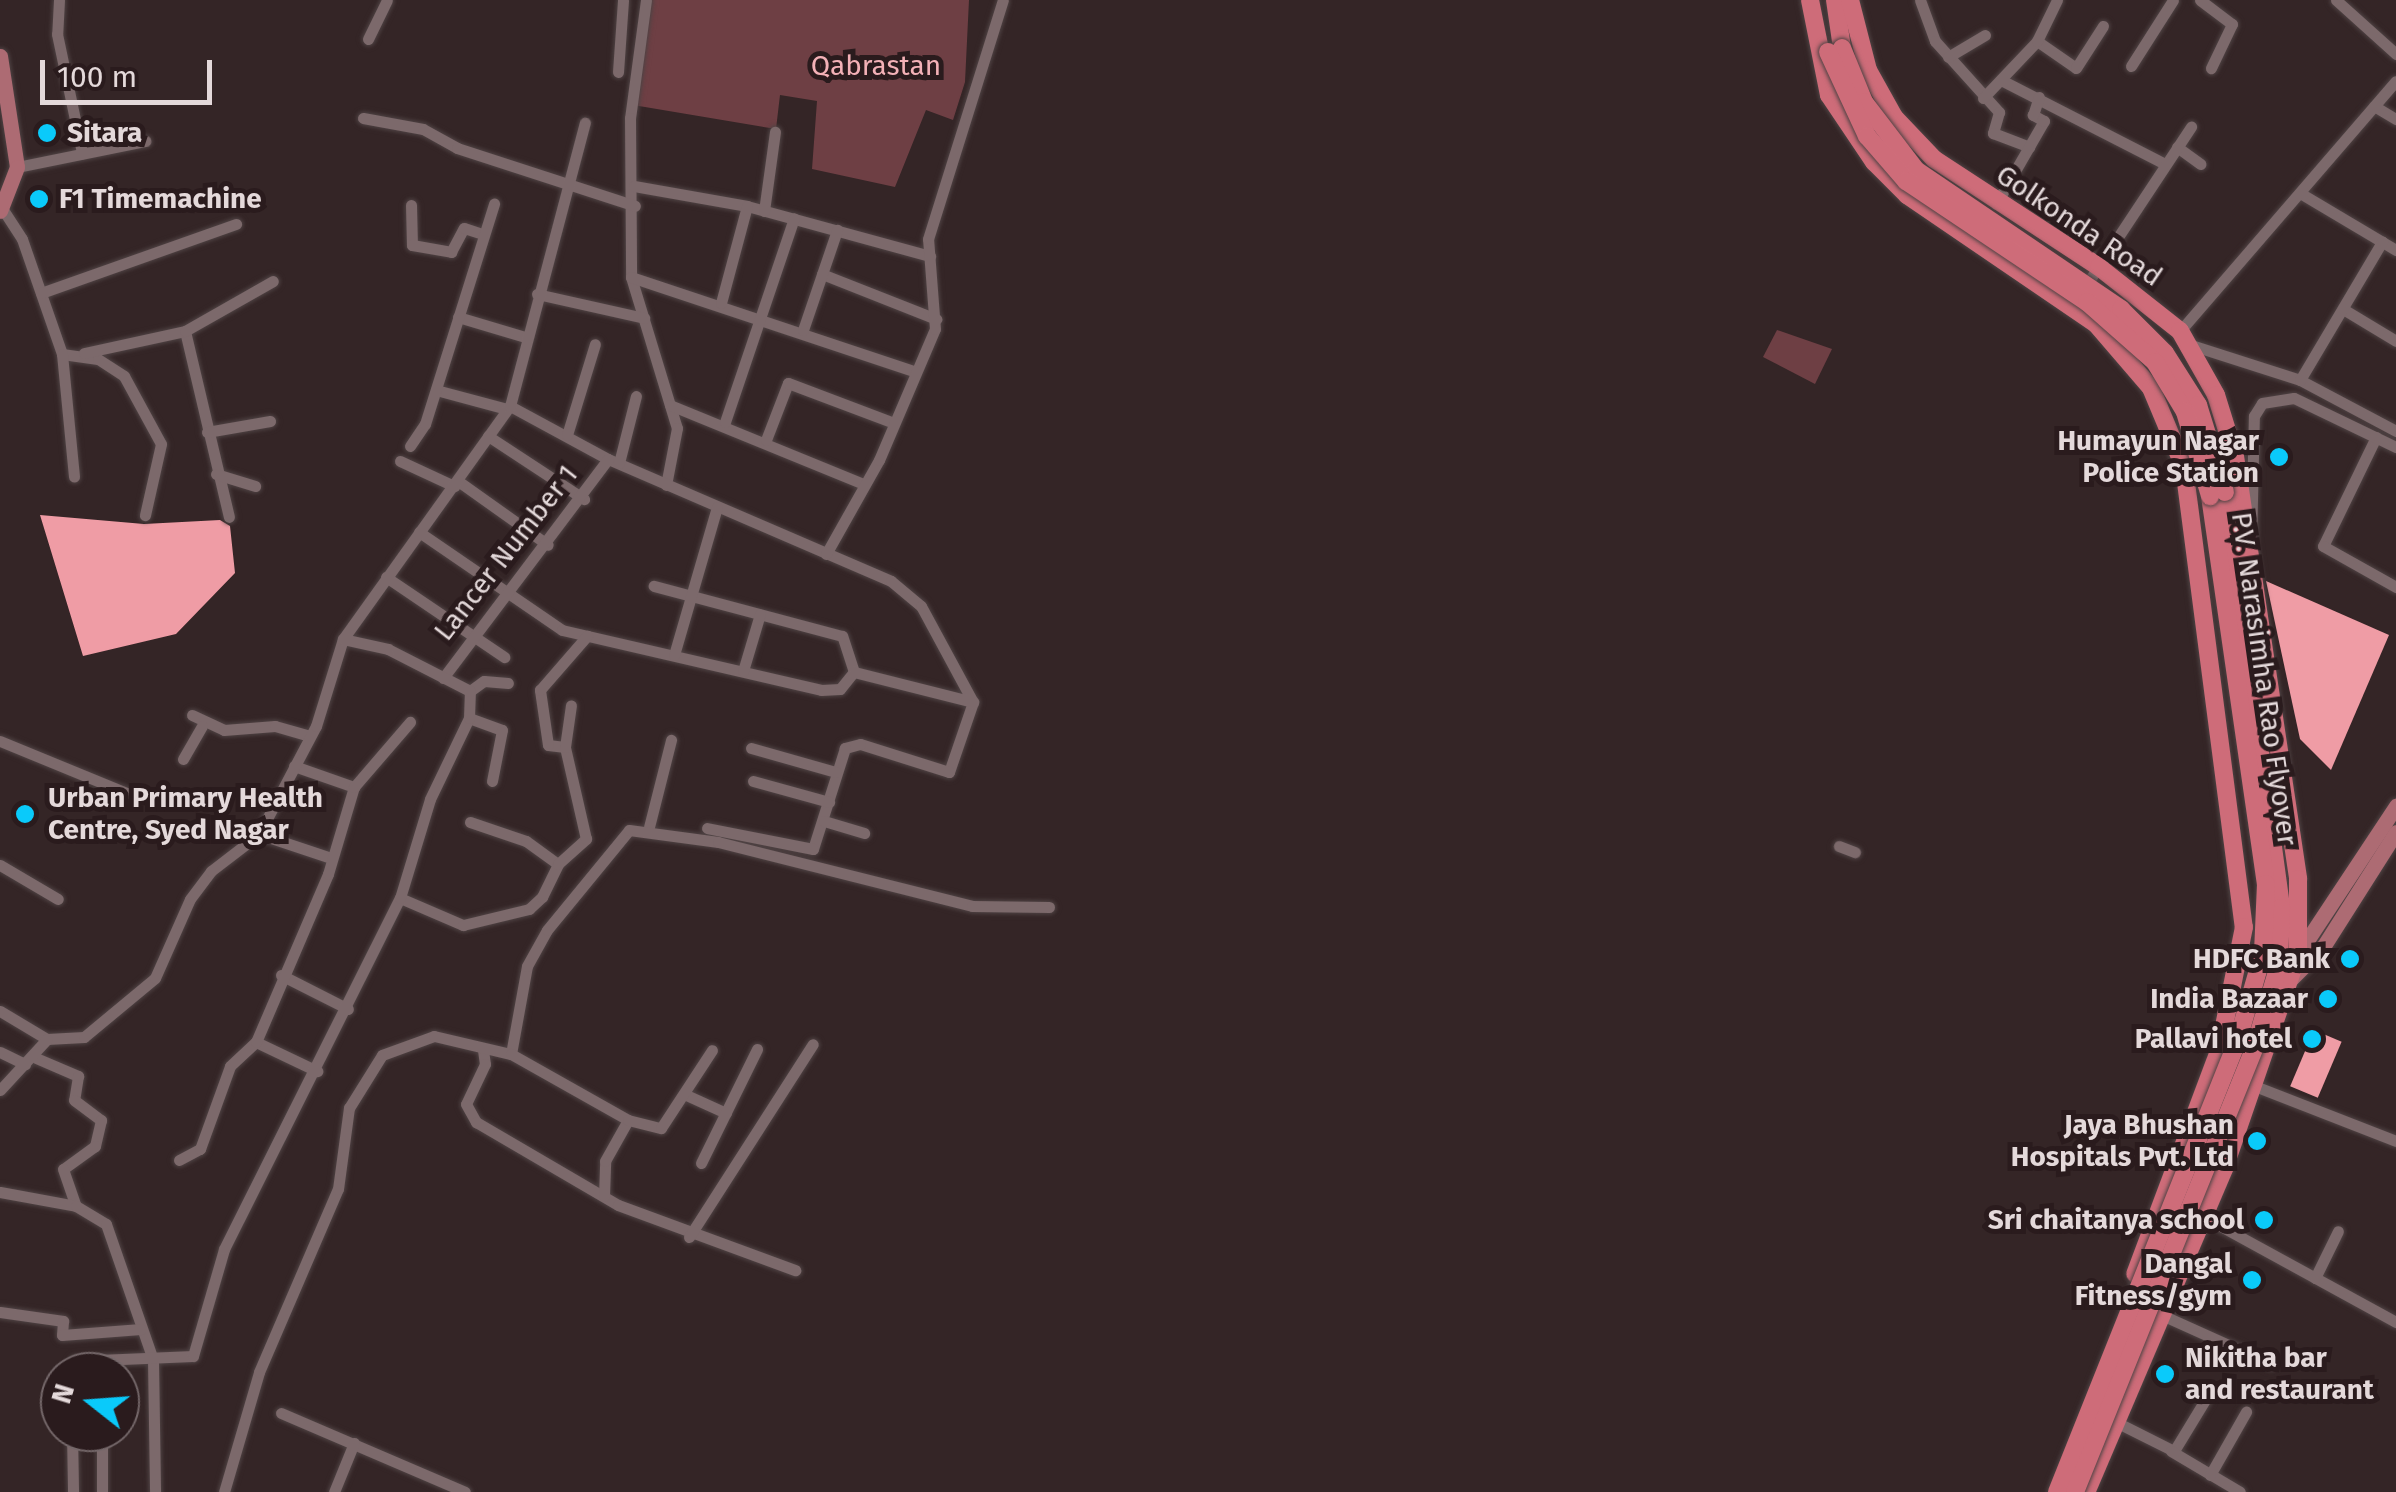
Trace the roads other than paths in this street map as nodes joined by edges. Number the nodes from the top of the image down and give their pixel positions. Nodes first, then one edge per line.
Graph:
1 (59, 0) edge
2 (387, 0) edge
3 (624, 0) edge
4 (646, 0) edge
5 (1003, 0) edge
6 (1810, 0) edge
7 (1820, 0) edge
8 (1834, 0) edge
9 (1850, 0) edge
10 (1920, 0) edge
11 (2057, 0) edge
12 (2173, 0) edge
13 (2200, 0) edge
14 (2336, 0) edge
15 (2102, 26) dead end
16 (1986, 35) dead end
17 (368, 39) dead end
18 (2037, 40) junction
19 (1835, 50) junction
20 (2396, 54) edge
21 (0, 56) edge
22 (1948, 57) junction
23 (2132, 66) dead end
24 (2210, 68) dead end
25 (618, 72) dead end
26 (2001, 80) junction
27 (2396, 81) edge
28 (2039, 96) junction
29 (1983, 98) junction
30 (2374, 106) junction
31 (363, 118) dead end
32 (2396, 119) edge
33 (585, 123) dead end
34 (2191, 127) dead end
35 (775, 132) dead end
36 (144, 140) dead end
37 (2029, 146) junction
38 (2177, 147) junction
39 (82, 153) junction
40 (2166, 164) junction
41 (2200, 164) dead end
42 (17, 167) junction
43 (565, 184) junction
44 (634, 186) junction
45 (2300, 193) junction
46 (494, 204) dead end
47 (1996, 204) junction
48 (411, 205) dead end
49 (635, 206) junction
50 (747, 206) junction
51 (1, 208) edge
52 (764, 210) junction
53 (794, 218) junction
54 (236, 224) dead end
55 (837, 230) junction
56 (482, 234) junction
57 (2382, 242) junction
58 (2396, 250) edge
59 (2080, 255) junction
60 (930, 256) junction
61 (2099, 267) junction
62 (822, 274) junction
63 (631, 276) junction
64 (273, 280) dead end
65 (41, 293) junction
66 (537, 294) junction
67 (2054, 294) junction
68 (721, 303) junction
69 (2072, 306) junction
70 (2343, 309) junction
71 (764, 316) junction
72 (458, 317) junction
73 (644, 318) junction
74 (936, 319) junction
75 (803, 330) junction
76 (185, 331) junction
77 (525, 337) junction
78 (2185, 338) junction
79 (2396, 340) edge
80 (595, 344) dead end
81 (62, 354) junction
82 (80, 354) junction
83 (916, 372) junction
84 (2300, 380) junction
85 (436, 390) junction
86 (636, 396) dead end
87 (670, 405) junction
88 (508, 408) junction
89 (270, 421) dead end
90 (725, 422) junction
91 (894, 423) junction
92 (2396, 431) edge
93 (207, 432) junction
94 (566, 434) junction
95 (488, 436) junction
96 (2376, 436) junction
97 (766, 440) junction
98 (410, 446) dead end
99 (2396, 447) edge
100 (400, 461) dead end
101 (614, 461) junction
102 (216, 474) junction
103 (74, 476) dead end
104 (456, 484) junction
105 (666, 484) junction
106 (864, 484) junction
107 (255, 486) dead end
108 (584, 500) junction
109 (717, 507) junction
110 (145, 515) dead end
111 (229, 517) dead end
112 (419, 532) junction
113 (548, 545) junction
114 (2249, 552) junction
115 (826, 554) junction
116 (386, 577) junction
117 (654, 586) dead end
118 (2396, 587) edge
119 (505, 592) junction
120 (687, 593) junction
121 (760, 614) junction
122 (582, 634) junction
123 (472, 636) junction
124 (343, 639) junction
125 (674, 655) junction
126 (504, 657) dead end
127 (743, 671) junction
128 (854, 672) junction
129 (444, 678) junction
130 (508, 683) dead end
131 (470, 692) junction
132 (972, 702) junction
133 (571, 705) dead end
134 (192, 714) dead end
135 (469, 718) junction
136 (410, 722) dead end
137 (202, 726) junction
138 (309, 736) junction
139 (671, 740) dead end
140 (0, 741) edge
141 (565, 747) junction
142 (751, 748) dead end
143 (184, 759) dead end
144 (294, 766) junction
145 (836, 772) junction
146 (492, 781) dead end
147 (753, 781) dead end
148 (354, 787) junction
149 (127, 793) dead end
150 (829, 802) junction
151 (2396, 806) edge
152 (824, 820) junction
153 (470, 822) dead end
154 (649, 827) junction
155 (707, 828) dead end
156 (2396, 832) edge
157 (864, 833) dead end
158 (259, 834) junction
159 (1839, 846) dead end
160 (1854, 852) dead end
161 (331, 858) junction
162 (562, 863) junction
163 (0, 865) edge
164 (400, 898) junction
165 (58, 899) dead end
166 (1049, 907) dead end
167 (2298, 954) junction
168 (281, 975) junction
169 (2290, 980) junction
170 (348, 1009) junction
171 (0, 1011) edge
172 (47, 1039) junction
173 (256, 1042) junction
174 (813, 1044) dead end
175 (758, 1049) dead end
176 (483, 1050) junction
177 (712, 1050) dead end
178 (0, 1052) edge
179 (511, 1054) junction
180 (30, 1061) junction
181 (317, 1070) junction
182 (2255, 1086) junction
183 (0, 1090) edge
184 (684, 1094) junction
185 (726, 1113) junction
186 (628, 1120) junction
187 (2396, 1141) edge
188 (179, 1160) dead end
189 (702, 1163) dead end
190 (0, 1192) edge
191 (604, 1196) junction
192 (76, 1206) junction
193 (2204, 1218) junction
194 (2338, 1231) dead end
195 (689, 1237) junction
196 (795, 1270) dead end
197 (2315, 1278) junction
198 (0, 1312) edge
199 (2164, 1316) junction
200 (2396, 1322) edge
201 (141, 1329) junction
202 (154, 1360) junction
203 (140, 1363) edge
204 (2271, 1364) dead end
205 (2205, 1400) dead end
206 (2246, 1412) dead end
207 (281, 1414) dead end
208 (2116, 1422) junction
209 (354, 1442) junction
210 (2065, 1451) junction
211 (2171, 1451) junction
212 (73, 1452) edge
213 (102, 1452) edge
214 (2098, 1466) junction
215 (2210, 1475) junction
216 (74, 1492) edge
217 (102, 1492) edge
218 (155, 1492) edge
219 (224, 1492) edge
220 (334, 1492) edge
221 (465, 1492) edge
222 (2048, 1492) edge
223 (2057, 1492) edge
224 (2075, 1492) edge
225 (2086, 1492) edge
226 (2240, 1492) edge

1 - 39 street
2 - 17 street
3 - 25 street
4 - 44 street
5 - 60 street
6 - 67 highway
7 - 19 highway, P.V. Narasimha Rao Flyover
8 - 19 highway, P.V. Narasimha Rao Flyover
9 - 47 highway, Golkonda Road
10 - 22 street
11 - 18 street
12 - 23 street
13 - 24 street
14 - 20 street
15 - 18 street
16 - 22 street
18 - 26 street
19 - 223 highway, P.V. Narasimha Rao Flyover, bridge
19 - 224 highway, P.V. Narasimha Rao Flyover, bridge
21 - 42 main road
22 - 29 street
26 - 28 street
26 - 29 street
27 - 30 street
28 - 37 street
28 - 40 street
29 - 37 street
30 - 32 street
30 - 45 street
31 - 43 street
33 - 43 street
34 - 38 street
35 - 52 street
36 - 39 street
37 - 47 street
38 - 40 street
38 - 41 street
39 - 42 street
40 - 61 street
42 - 51 main road
43 - 49 street
43 - 66 street
44 - 49 street
44 - 50 street
45 - 57 street
45 - 78 street
46 - 56 street
47 - 59 highway, Golkonda Road
48 - 56 street
49 - 63 street
50 - 52 street
50 - 68 street
51 - 65 street
52 - 53 street
53 - 55 street
53 - 71 street
54 - 65 street
55 - 60 street
55 - 62 street
56 - 72 street
57 - 58 street
57 - 70 street
59 - 61 highway, Golkonda Road
59 - 67 highway
60 - 74 street
61 - 69 street
61 - 78 highway, Golkonda Road
62 - 74 street
62 - 75 street
63 - 68 street
63 - 73 street
64 - 76 street
65 - 81 street
66 - 73 street
66 - 77 street
67 - 69 highway
68 - 71 street
69 - 210 highway
70 - 79 street
70 - 84 street
71 - 75 street
71 - 90 street
72 - 77 street
72 - 85 street
73 - 87 street
74 - 83 street
75 - 83 street
76 - 82 street
76 - 93 street
77 - 88 street
78 - 84 street
78 - 114 highway
80 - 94 street
81 - 82 street
81 - 103 street
82 - 110 street
83 - 91 street
84 - 92 street
85 - 88 street
85 - 98 street
86 - 101 street, Lancer Number 1
87 - 90 street
87 - 105 street
88 - 94 street
88 - 95 street
89 - 93 street
90 - 97 street
91 - 97 street
91 - 106 street
93 - 102 street
94 - 101 street
95 - 104 street
95 - 108 street
96 - 99 street
96 - 114 street
96 - 118 street
97 - 106 street
100 - 104 street
101 - 105 street
101 - 108 street, Lancer Number 1
102 - 107 street
102 - 111 street
104 - 112 street
104 - 113 street
105 - 109 street
106 - 115 street
108 - 113 street, Lancer Number 1
109 - 115 street
109 - 120 street
112 - 116 street
112 - 119 street
113 - 119 street, Lancer Number 1
114 - 167 highway
115 - 132 street
116 - 123 street
116 - 124 street
117 - 120 street
119 - 122 street
119 - 123 street, Lancer Number 1
120 - 121 street
120 - 125 street
121 - 127 street
121 - 128 street
122 - 125 street
122 - 141 street
123 - 126 street
123 - 129 street, Lancer Number 1
124 - 129 street
124 - 138 street
125 - 127 street
127 - 128 street
128 - 132 street
129 - 131 street
130 - 131 street
131 - 135 street
132 - 145 street
133 - 141 street
134 - 137 street
135 - 146 street
135 - 164 street
136 - 148 street
137 - 138 street
137 - 143 street
138 - 144 street
139 - 154 street
140 - 149 street
141 - 162 street
142 - 145 street
144 - 148 street
144 - 158 street
145 - 150 street
147 - 150 street
148 - 161 street
150 - 152 street
151 - 167 main road
152 - 155 street
152 - 157 street
153 - 162 street
154 - 166 street
154 - 179 street
156 - 169 main road
158 - 161 street
158 - 172 street
159 - 160 street
161 - 168 street
162 - 164 street
163 - 165 street
164 - 170 street
167 - 169 highway
168 - 170 street
168 - 173 street
169 - 182 highway
170 - 181 street
171 - 172 street
172 - 180 street
173 - 181 street
173 - 188 street
174 - 195 street
175 - 185 street
176 - 179 street
176 - 191 street
176 - 219 street
177 - 184 street
178 - 180 street
179 - 186 street
180 - 183 street
180 - 192 street
181 - 202 street
182 - 187 street
182 - 193 highway
184 - 185 street
184 - 186 street
185 - 189 street
186 - 191 street
190 - 192 street
191 - 195 street
192 - 201 street
193 - 197 street
193 - 199 highway
194 - 197 street
195 - 196 street
197 - 200 street
198 - 201 street
199 - 204 street
199 - 208 highway
201 - 202 street
202 - 203 street
202 - 218 street
205 - 211 street
206 - 215 street
207 - 209 street
208 - 211 street
208 - 214 highway
209 - 220 street
209 - 221 street
210 - 214 highway
210 - 222 highway
211 - 215 street
212 - 216 street
213 - 217 street
214 - 225 highway
215 - 226 street

